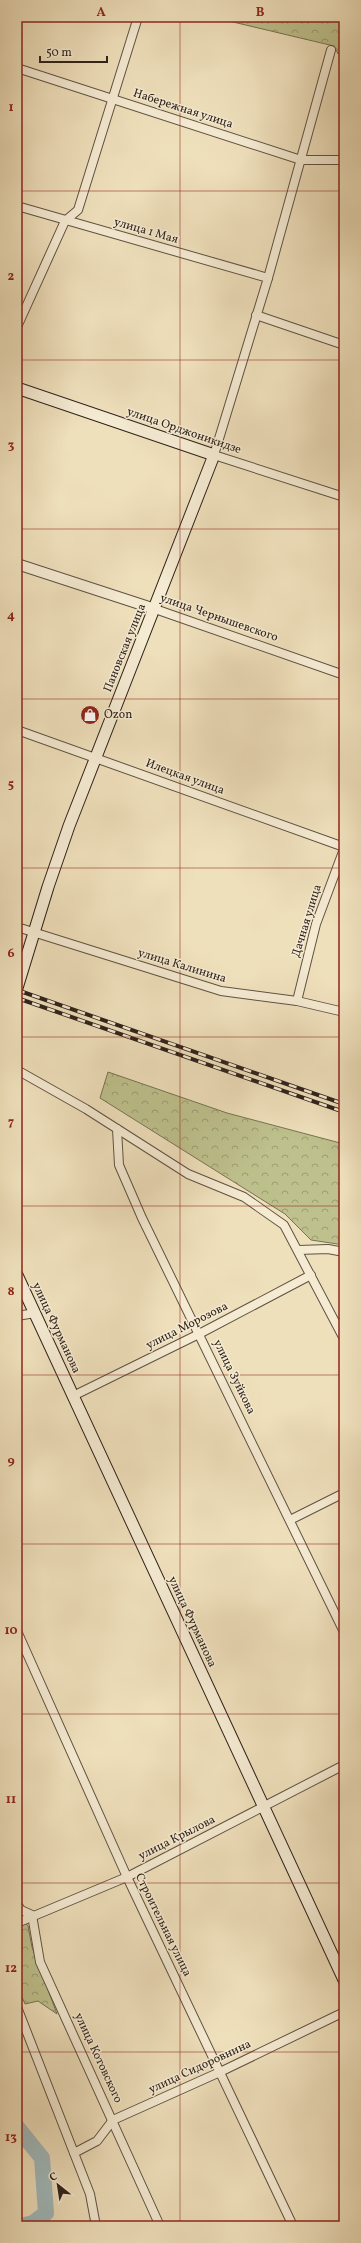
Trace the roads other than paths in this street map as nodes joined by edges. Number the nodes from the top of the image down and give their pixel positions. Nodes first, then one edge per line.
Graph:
1 (138, 17) edge
2 (332, 50) dead end
3 (17, 68) edge
4 (112, 98) junction
5 (301, 160) junction
6 (344, 160) edge
7 (17, 206) edge
8 (65, 221) junction
9 (268, 278) junction
10 (256, 315) junction
11 (17, 327) edge
12 (344, 345) edge
13 (18, 390) edge
14 (214, 455) junction
15 (344, 497) edge
16 (17, 564) edge
17 (155, 608) junction
18 (344, 676) edge
19 (17, 730) edge
20 (96, 757) junction
21 (344, 848) edge
22 (17, 927) edge
23 (34, 931) junction
24 (17, 988) edge
25 (298, 1001) junction
26 (344, 1012) edge
27 (17, 1070) edge
28 (117, 1129) junction
29 (298, 1250) junction
30 (344, 1252) edge
31 (17, 1275) edge
32 (311, 1276) junction
33 (35, 1312) junction
34 (17, 1316) edge
35 (200, 1334) junction
36 (344, 1339) edge
37 (73, 1396) junction
38 (344, 1493) edge
39 (290, 1520) junction
40 (17, 1631) edge
41 (344, 1632) edge
42 (20, 1644) edge
43 (344, 1765) edge
44 (263, 1808) junction
45 (127, 1877) junction
46 (17, 1904) edge
47 (32, 1915) junction
48 (17, 1923) edge
49 (344, 1980) edge
50 (17, 2007) edge
51 (344, 2012) edge
52 (220, 2072) junction
53 (113, 2120) junction
54 (74, 2153) junction
55 (96, 2226) edge
56 (160, 2226) edge
57 (293, 2226) edge

1 - 4 street
2 - 5 street
3 - 4 street, Набережная улица
4 - 5 street, Набережная улица
4 - 8 street
5 - 6 street, Набережная улица
5 - 9 street
7 - 8 street, улица 1 Мая
8 - 9 street, улица 1 Мая
8 - 11 street
9 - 10 street
10 - 12 street
10 - 14 street
13 - 14 main road, улица Орджоникидзе
14 - 15 street, улица Орджоникидзе
14 - 17 main road, Пановская улица
16 - 17 street, улица Чернышевского
17 - 18 street, улица Чернышевского
17 - 20 main road, Пановская улица
19 - 20 street, Илецкая улица
20 - 21 street, Илецкая улица
20 - 23 main road, Пановская улица
21 - 25 street, Дачная улица
22 - 23 street, улица Калинина
23 - 24 main road, Пановская улица
23 - 25 street, улица Калинина
25 - 26 street, улица Калинина
27 - 28 street
28 - 29 street
28 - 35 street, улица Зуйкова
29 - 30 street
29 - 32 street
31 - 33 main road, улица Фурманова
32 - 35 street, улица Морозова
32 - 36 street
33 - 34 street
33 - 37 main road, улица Фурманова
35 - 37 street, улица Морозова
35 - 39 street, улица Зуйкова
37 - 44 main road, улица Фурманова
38 - 39 street
39 - 41 street, улица Зуйкова
40 - 42 street, Строительная улица
42 - 45 street, Строительная улица
43 - 44 street, улица Крылова
44 - 45 street, улица Крылова
44 - 49 main road, улица Фурманова
45 - 47 street, улица Крылова
45 - 52 street, Строительная улица
46 - 47 street
47 - 48 street, улица Крылова
47 - 53 street, улица Котовского
50 - 54 street
51 - 52 street, улица Сидоровнина
52 - 53 street, улица Сидоровнина
52 - 57 street, Строительная улица
53 - 54 street, улица Сидоровнина
53 - 56 street, улица Котовского
54 - 55 street

